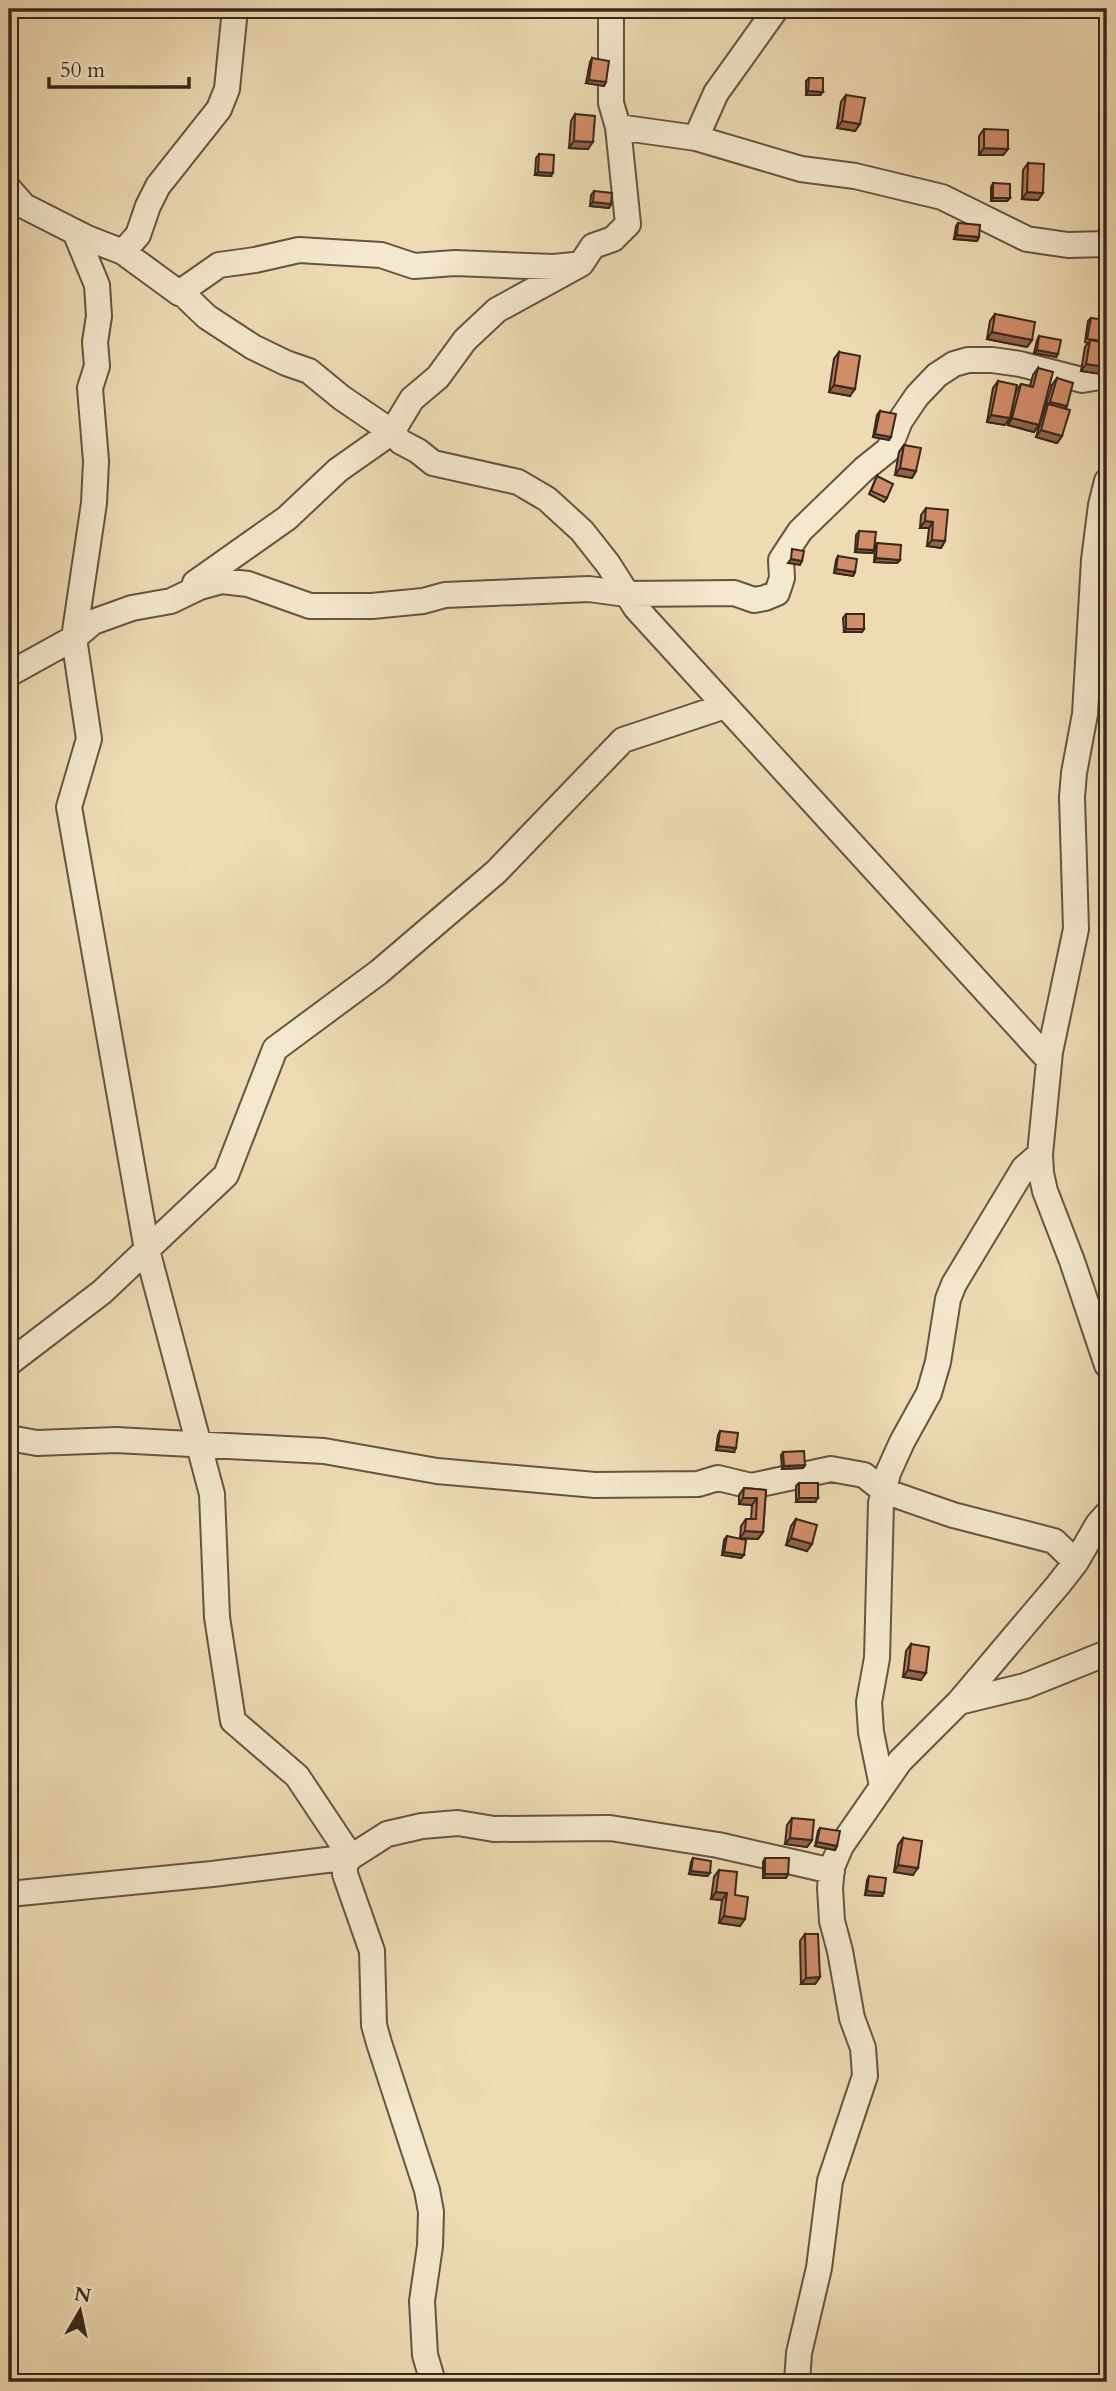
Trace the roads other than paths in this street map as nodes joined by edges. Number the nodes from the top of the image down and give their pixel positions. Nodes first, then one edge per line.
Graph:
1 (235, 9) edge
2 (611, 9) edge
3 (776, 9) edge
4 (618, 127) junction
5 (696, 138) junction
6 (9, 190) edge
7 (75, 232) junction
8 (1107, 244) edge
9 (123, 252) junction
10 (581, 264) junction
11 (179, 293) junction
12 (1107, 373) edge
13 (392, 432) junction
14 (1107, 481) edge
15 (626, 594) junction
16 (171, 600) junction
17 (74, 638) junction
18 (9, 674) edge
19 (725, 706) junction
20 (1049, 1059) junction
21 (1040, 1154) junction
22 (147, 1250) junction
23 (9, 1363) edge
24 (1107, 1364) edge
25 (9, 1438) edge
26 (199, 1446) junction
27 (884, 1491) junction
28 (1107, 1514) edge
29 (1076, 1562) junction
30 (1107, 1653) edge
31 (959, 1702) junction
32 (882, 1786) junction
33 (351, 1857) junction
34 (832, 1871) junction
35 (9, 1894) edge
36 (433, 2382) edge
37 (797, 2382) edge

1 - 9 street
2 - 4 street
3 - 5 street
4 - 5 street
4 - 10 street
5 - 8 street
6 - 7 street
7 - 9 street
7 - 17 street
9 - 11 street
10 - 11 street
10 - 13 street
11 - 13 street
12 - 15 street
13 - 15 street
13 - 16 street
14 - 20 street
15 - 16 street
15 - 19 street
16 - 17 street
17 - 18 street
17 - 22 street
19 - 20 street
19 - 22 street
20 - 21 street
21 - 24 street
21 - 27 street
22 - 23 street
22 - 26 street
25 - 26 street
26 - 27 street
26 - 33 street
27 - 29 street
27 - 32 street
28 - 29 street
29 - 31 street
30 - 31 street
31 - 32 street
32 - 34 street
33 - 34 street
33 - 35 street
33 - 36 street
34 - 37 street

